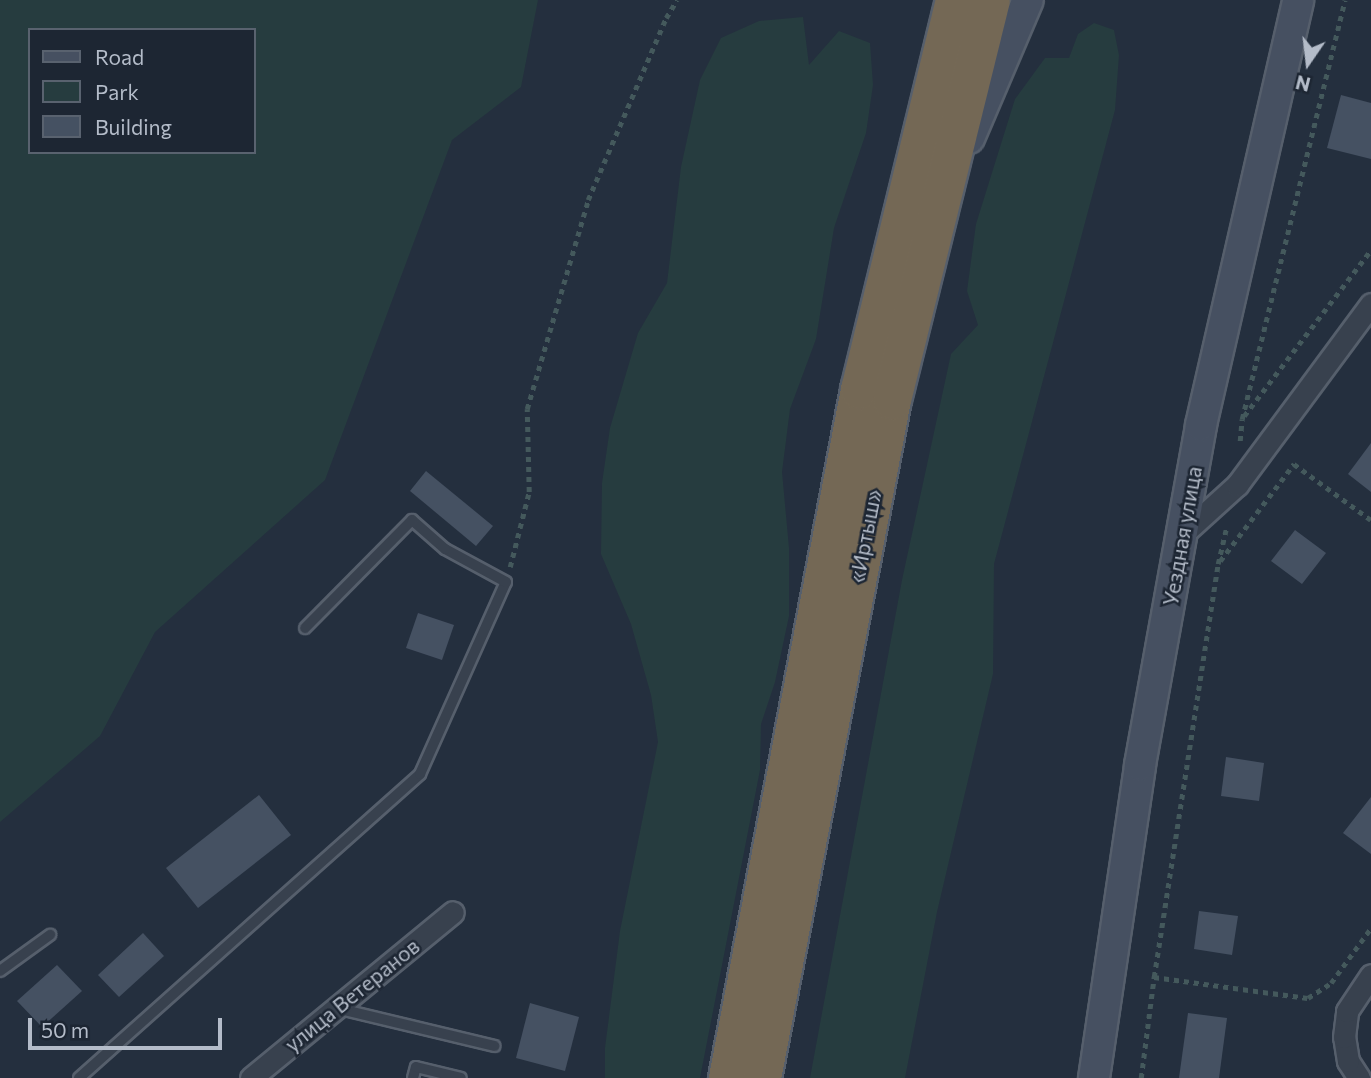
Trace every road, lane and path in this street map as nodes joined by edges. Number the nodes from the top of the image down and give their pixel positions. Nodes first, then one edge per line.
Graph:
1 (677, 0) edge
2 (954, 0) edge
3 (991, 0) edge
4 (1028, 0) edge
5 (1298, 0) edge
6 (1345, 0) edge
7 (941, 198) junction
8 (1371, 250) edge
9 (1371, 304) edge
10 (1242, 419) junction
11 (1237, 485) junction
12 (1371, 520) edge
13 (1184, 533) junction
14 (1218, 564) junction
15 (506, 582) junction
16 (305, 628) dead end
17 (453, 912) dead end
18 (1371, 928) edge
19 (50, 935) dead end
20 (0, 971) edge
21 (1371, 975) edge
22 (1154, 977) junction
23 (335, 1008) junction
24 (494, 1046) dead end
25 (79, 1078) edge
26 (251, 1078) edge
27 (413, 1078) edge
28 (461, 1078) edge
29 (728, 1078) edge
30 (762, 1078) edge
31 (1094, 1078) edge
32 (1141, 1078) edge
33 (1359, 1078) edge

1 - 15 path
2 - 29 highway, «Иртыш»
3 - 7 highway, «Иртыш»
4 - 7 street
5 - 13 street, Уездная улица
6 - 10 path
7 - 30 highway, «Иртыш»
8 - 10 path
9 - 11 street
10 - 11 path
11 - 13 street
11 - 14 path
12 - 14 path
13 - 31 street, Уездная улица
14 - 22 path
15 - 16 lane
15 - 25 lane
17 - 23 street, улица Ветеранов
18 - 22 path
19 - 20 lane
21 - 33 street
22 - 32 path
23 - 24 lane
23 - 26 street, улица Ветеранов
27 - 28 lane

